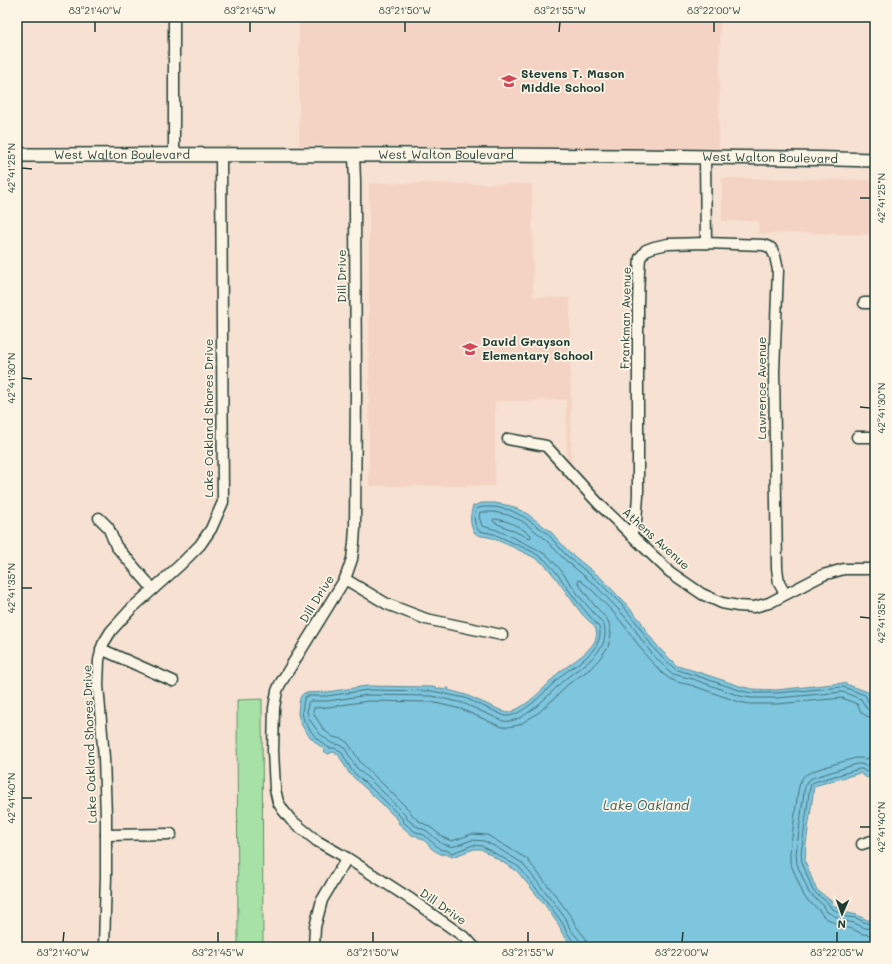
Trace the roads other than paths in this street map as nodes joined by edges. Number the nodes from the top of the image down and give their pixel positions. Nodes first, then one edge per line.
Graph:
1 (174, 17) edge
2 (17, 155) edge
3 (174, 155) junction
4 (221, 155) junction
5 (354, 155) junction
6 (705, 157) junction
7 (875, 160) edge
8 (706, 244) junction
9 (864, 302) dead end
10 (875, 303) edge
11 (857, 437) dead end
12 (875, 437) edge
13 (508, 439) dead end
14 (99, 518) dead end
15 (630, 535) junction
16 (875, 568) edge
17 (345, 579) junction
18 (152, 589) junction
19 (785, 594) junction
20 (502, 635) dead end
21 (101, 649) junction
22 (173, 680) dead end
23 (171, 834) dead end
24 (106, 835) junction
25 (875, 840) edge
26 (862, 844) dead end
27 (347, 858) junction
28 (104, 947) edge
29 (314, 947) edge
30 (474, 947) edge

1 - 3 street
2 - 3 main road, West Walton Boulevard
3 - 4 main road, West Walton Boulevard
4 - 5 main road, West Walton Boulevard
4 - 18 street, Lake Oakland Shores Drive
5 - 6 main road, West Walton Boulevard
5 - 17 street, Dill Drive
6 - 7 main road, West Walton Boulevard
6 - 8 street
8 - 15 street, Frankman Avenue
8 - 19 street, Lawrence Avenue
9 - 10 street
11 - 12 street
13 - 15 street, Athens Avenue
14 - 18 street
15 - 19 street, Athens Avenue
16 - 19 street, Athens Avenue
17 - 20 street
17 - 27 street, Dill Drive
18 - 21 street, Lake Oakland Shores Drive
21 - 22 street
21 - 24 street, Lake Oakland Shores Drive
23 - 24 street
24 - 28 street, Lake Oakland Shores Drive
25 - 26 street
27 - 29 street
27 - 30 street, Dill Drive

